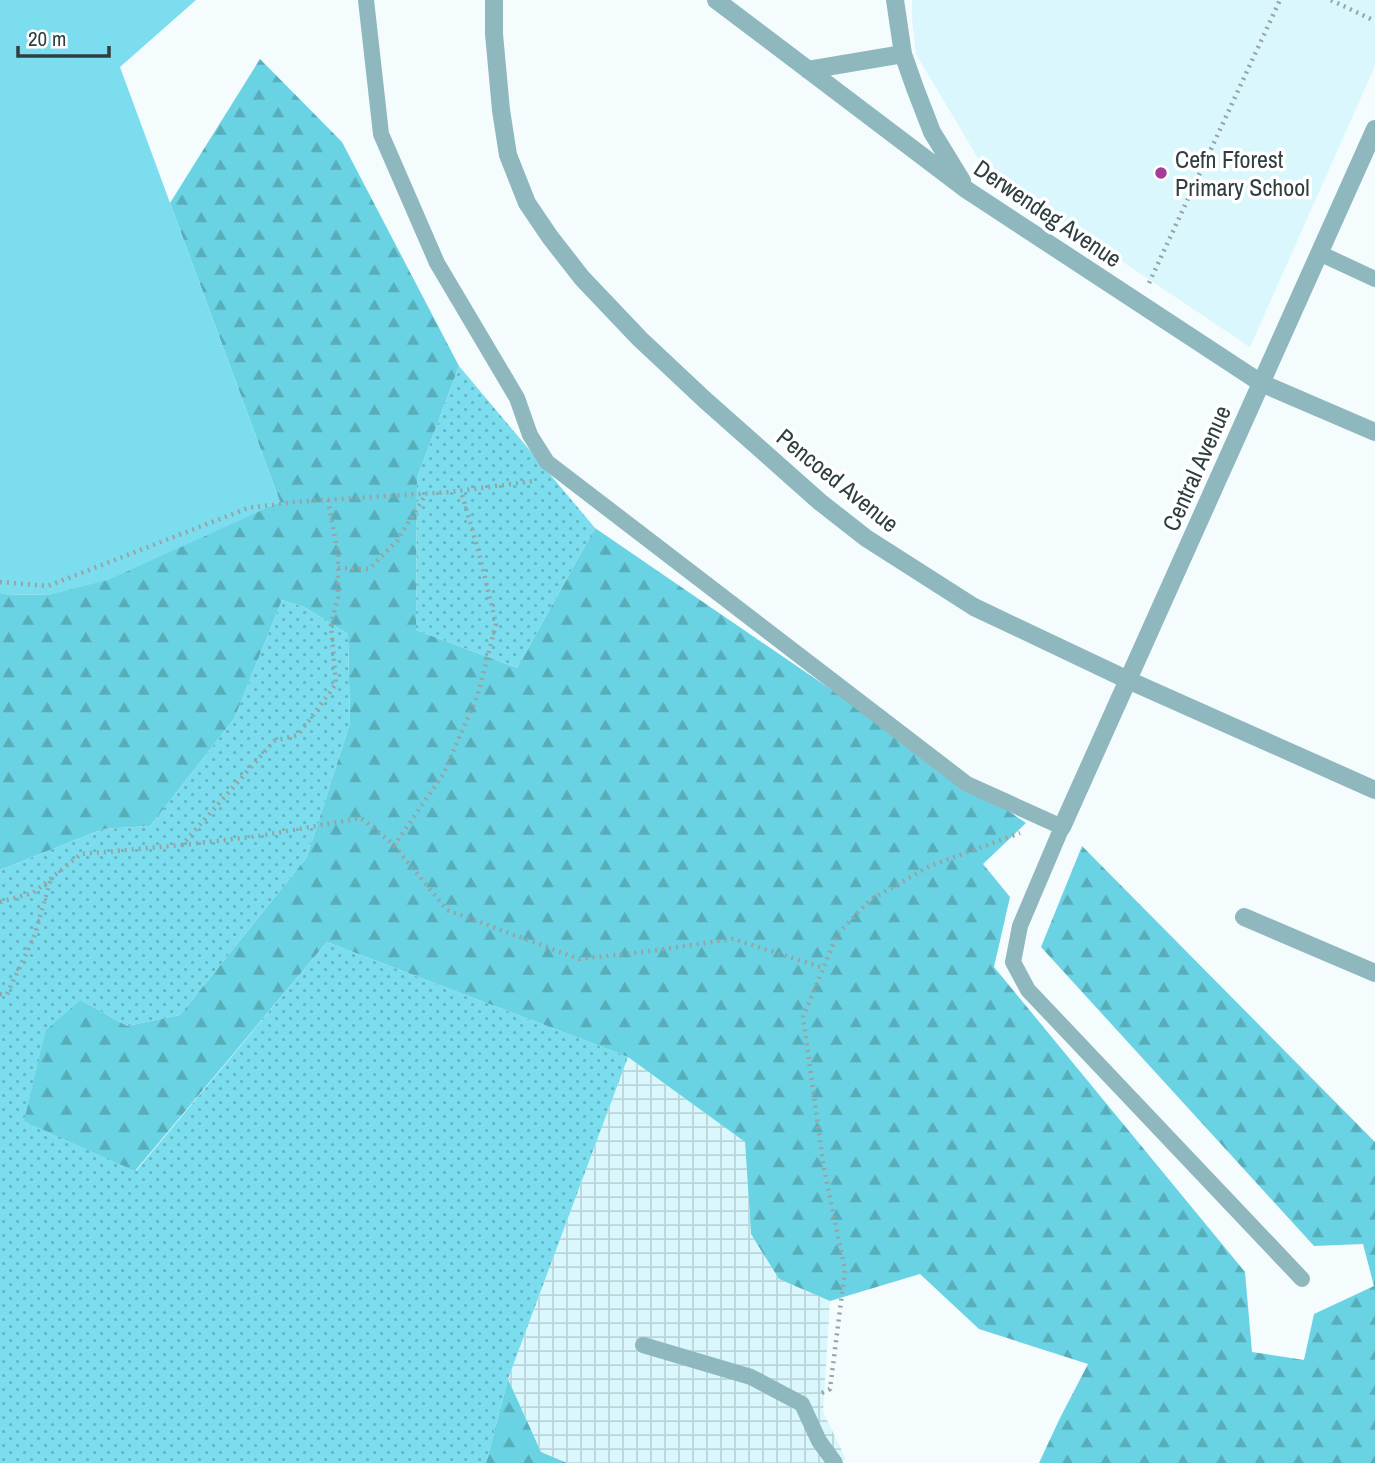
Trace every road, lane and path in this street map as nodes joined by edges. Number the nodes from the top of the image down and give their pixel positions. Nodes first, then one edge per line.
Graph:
1 (366, 0) edge
2 (494, 0) edge
3 (716, 0) edge
4 (895, 0) edge
5 (1280, 0) edge
6 (1331, 0) edge
7 (1375, 21) edge
8 (903, 54) junction
9 (808, 70) junction
10 (1375, 129) edge
11 (967, 190) junction
12 (1319, 253) junction
13 (1375, 279) edge
14 (1140, 303) junction
15 (1261, 383) junction
16 (1375, 432) edge
17 (566, 477) junction
18 (460, 491) junction
19 (426, 494) junction
20 (328, 500) junction
21 (338, 568) junction
22 (0, 582) edge
23 (1128, 680) junction
24 (1375, 790) edge
25 (1062, 827) junction
26 (182, 845) junction
27 (394, 846) junction
28 (51, 878) junction
29 (0, 902) edge
30 (1244, 917) dead end
31 (824, 968) junction
32 (1375, 972) edge
33 (0, 994) edge
34 (1302, 1279) dead end
35 (643, 1345) dead end
36 (802, 1404) junction
37 (835, 1463) edge

1 - 17 lane
2 - 23 street, Pencoed Avenue
3 - 9 street, Derwendeg Avenue
4 - 8 street
5 - 14 path
6 - 7 path
8 - 9 street
8 - 11 street
9 - 11 street, Derwendeg Avenue
10 - 12 street, Central Avenue
11 - 14 street, Derwendeg Avenue
12 - 13 lane
12 - 15 street, Central Avenue
14 - 15 street, Derwendeg Avenue
15 - 16 street, Derwendeg Avenue
15 - 23 street, Central Avenue
17 - 18 path
17 - 25 lane
18 - 19 path
18 - 27 path
19 - 20 path
19 - 21 path
20 - 21 path
20 - 22 path
21 - 26 path
23 - 24 street, Pencoed Avenue
23 - 25 street, Central Avenue
25 - 31 path
25 - 34 lane
26 - 27 path
26 - 28 path
27 - 31 path
28 - 29 path
28 - 33 path
30 - 32 street
31 - 36 path
35 - 36 lane
36 - 37 lane

